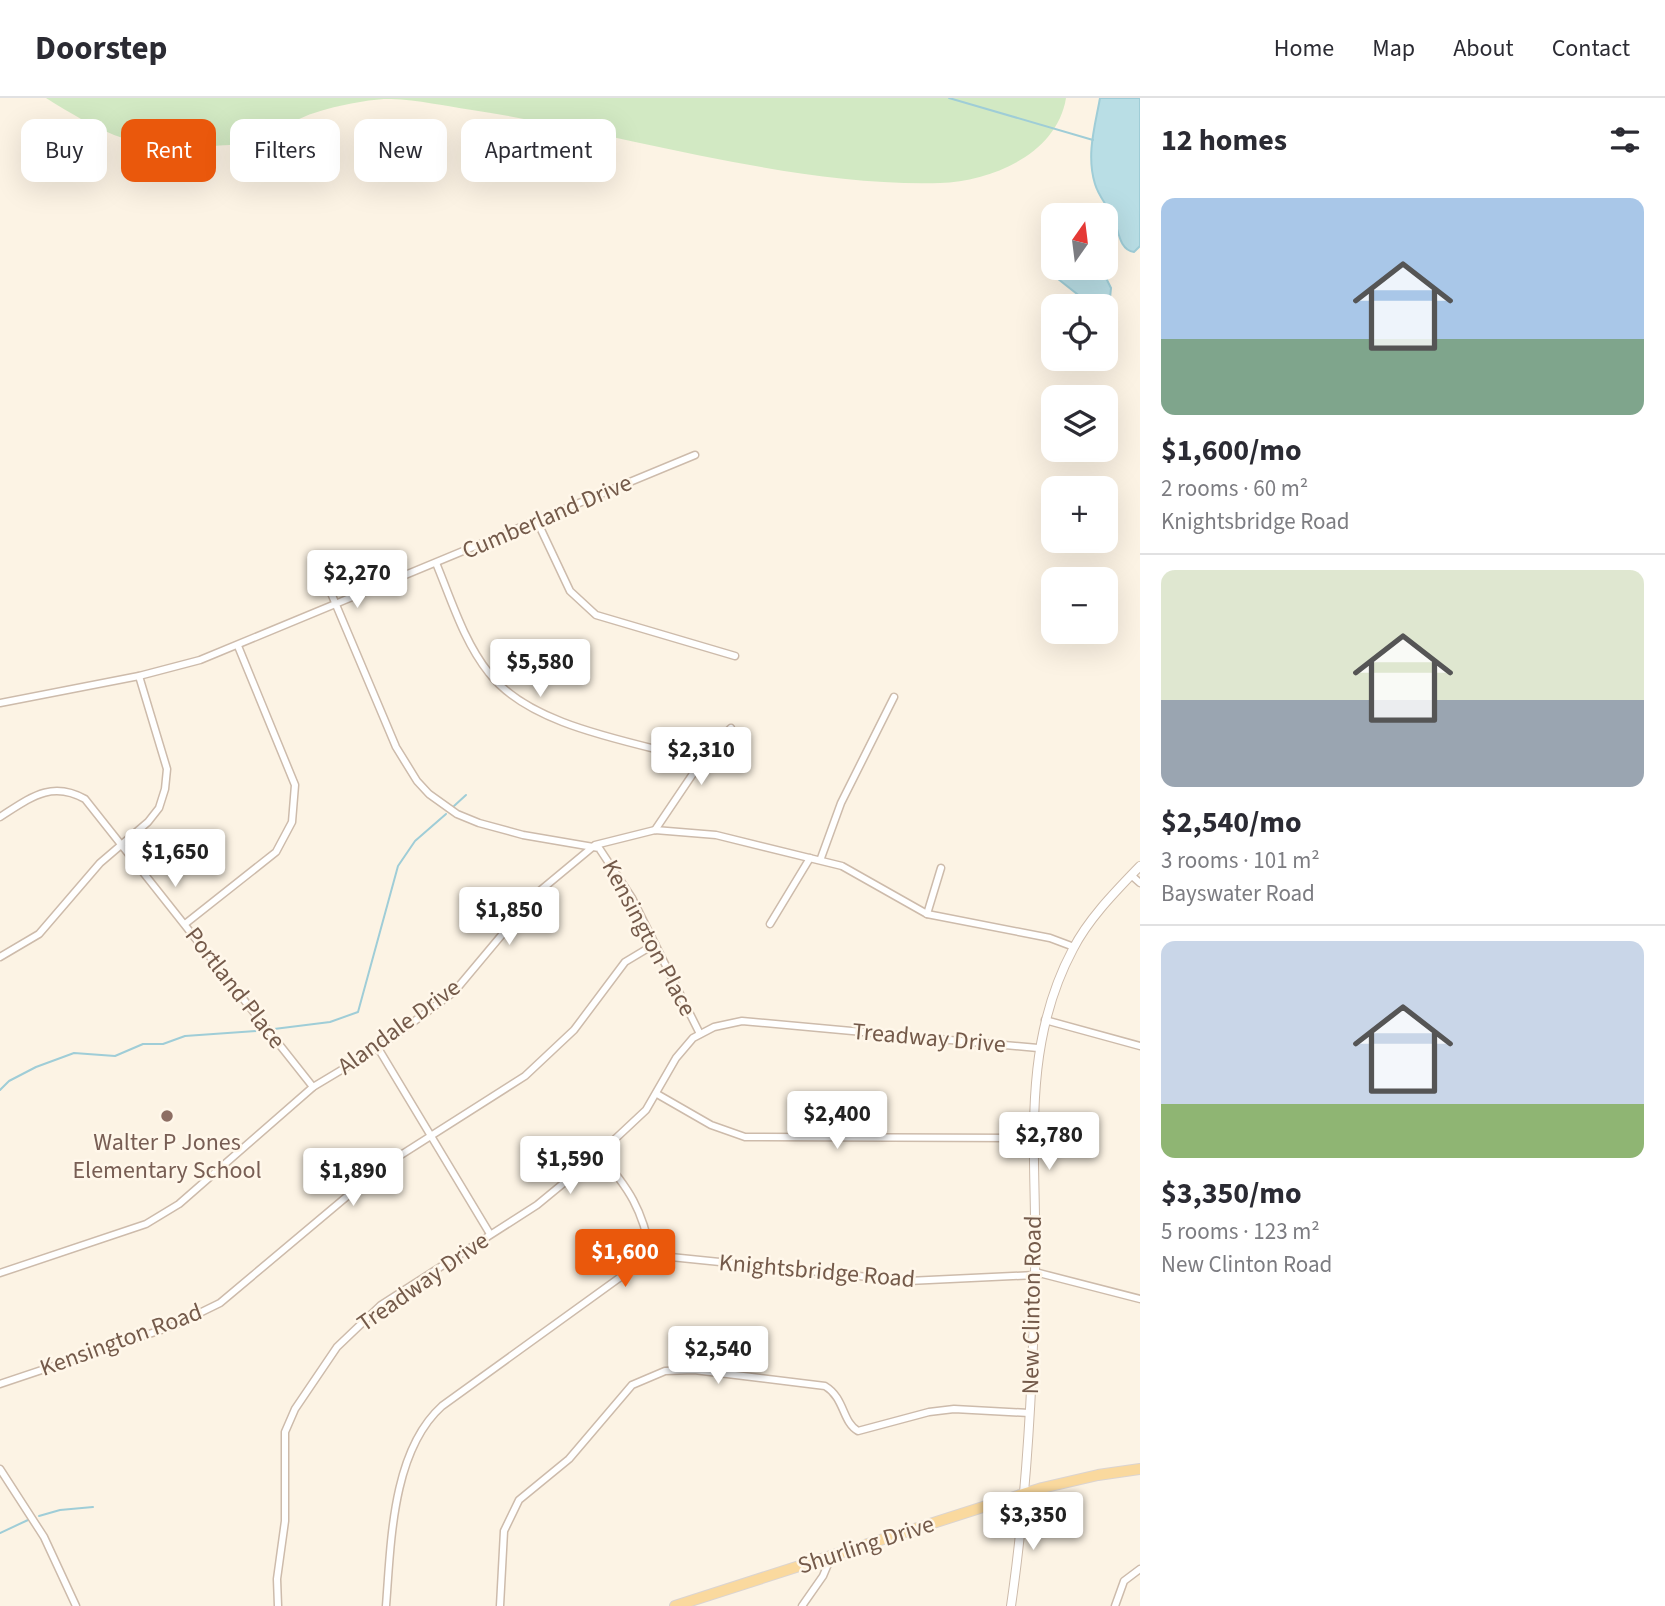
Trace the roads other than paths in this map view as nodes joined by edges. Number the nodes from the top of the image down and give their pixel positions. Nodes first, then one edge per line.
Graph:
1 (695, 455) dead end
2 (537, 521) junction
3 (315, 555) dead end
4 (436, 563) junction
5 (336, 604) junction
6 (238, 646) junction
7 (735, 656) dead end
8 (139, 676) junction
9 (894, 697) dead end
10 (0, 703) edge
11 (731, 728) dead end
12 (702, 761) junction
13 (0, 817) edge
14 (655, 831) junction
15 (122, 844) junction
16 (595, 845) junction
17 (810, 858) junction
18 (821, 858) junction
19 (1140, 866) edge
20 (941, 868) dead end
21 (1131, 875) junction
22 (1140, 883) edge
23 (927, 914) junction
24 (185, 924) junction
25 (770, 925) dead end
26 (655, 944) junction
27 (1074, 947) junction
28 (0, 957) edge
29 (1045, 1020) junction
30 (700, 1034) junction
31 (1140, 1046) edge
32 (378, 1048) junction
33 (1038, 1048) junction
34 (313, 1087) junction
35 (657, 1094) junction
36 (431, 1138) junction
37 (1034, 1138) junction
38 (599, 1154) junction
39 (490, 1234) junction
40 (651, 1255) junction
41 (0, 1273) edge
42 (1035, 1274) junction
43 (1140, 1298) edge
44 (0, 1384) edge
45 (1029, 1413) junction
46 (0, 1469) edge
47 (1140, 1469) edge
48 (1022, 1495) junction
49 (831, 1557) junction
50 (1140, 1569) edge
51 (76, 1606) edge
52 (278, 1606) edge
53 (386, 1606) edge
54 (500, 1606) edge
55 (675, 1606) edge
56 (802, 1606) edge
57 (1011, 1606) edge
58 (1115, 1606) edge

1 - 2 street, Cumberland Drive
2 - 4 street, Cumberland Drive
2 - 7 street
3 - 5 street
4 - 5 street, Cumberland Drive
4 - 12 street
5 - 6 street, Cumberland Drive
5 - 16 street
6 - 8 street, Cumberland Drive
6 - 24 street
8 - 10 street, Cumberland Drive
8 - 15 street
9 - 18 street
11 - 12 street
12 - 14 street
13 - 15 street, Portland Place
14 - 16 street, Alandale Drive
14 - 17 street, Alandale Drive
15 - 24 street, Portland Place
15 - 28 street
16 - 26 street, Kensington Place
16 - 32 street, Alandale Drive
17 - 18 street, Alandale Drive
17 - 25 street
18 - 23 street, Alandale Drive
19 - 21 street, New Clinton Road
20 - 23 street
21 - 22 street
21 - 27 street, New Clinton Road
23 - 27 street, Alandale Drive
24 - 34 street, Portland Place
26 - 30 street, Kensington Place
26 - 36 street, Kensington Road
27 - 29 street, New Clinton Road
29 - 31 street
29 - 33 street, New Clinton Road
30 - 33 street, Treadway Drive
30 - 35 street, Treadway Drive
32 - 34 street, Alandale Drive
32 - 36 street
33 - 37 street, New Clinton Road
34 - 41 street, Alandale Drive
35 - 37 street
35 - 38 street, Treadway Drive
36 - 39 street
36 - 44 street, Kensington Road
37 - 42 street, New Clinton Road
38 - 39 street, Treadway Drive
38 - 40 street
39 - 52 street, Treadway Drive
40 - 42 street, Knightsbridge Road
40 - 53 street
42 - 43 street, Knightsbridge Road
42 - 45 street, New Clinton Road
45 - 48 street, New Clinton Road
45 - 54 street
46 - 51 street
47 - 48 main road, Shurling Drive
48 - 49 main road, Shurling Drive
48 - 57 street, New Clinton Road
49 - 55 main road, Shurling Drive
49 - 56 street
50 - 58 street

